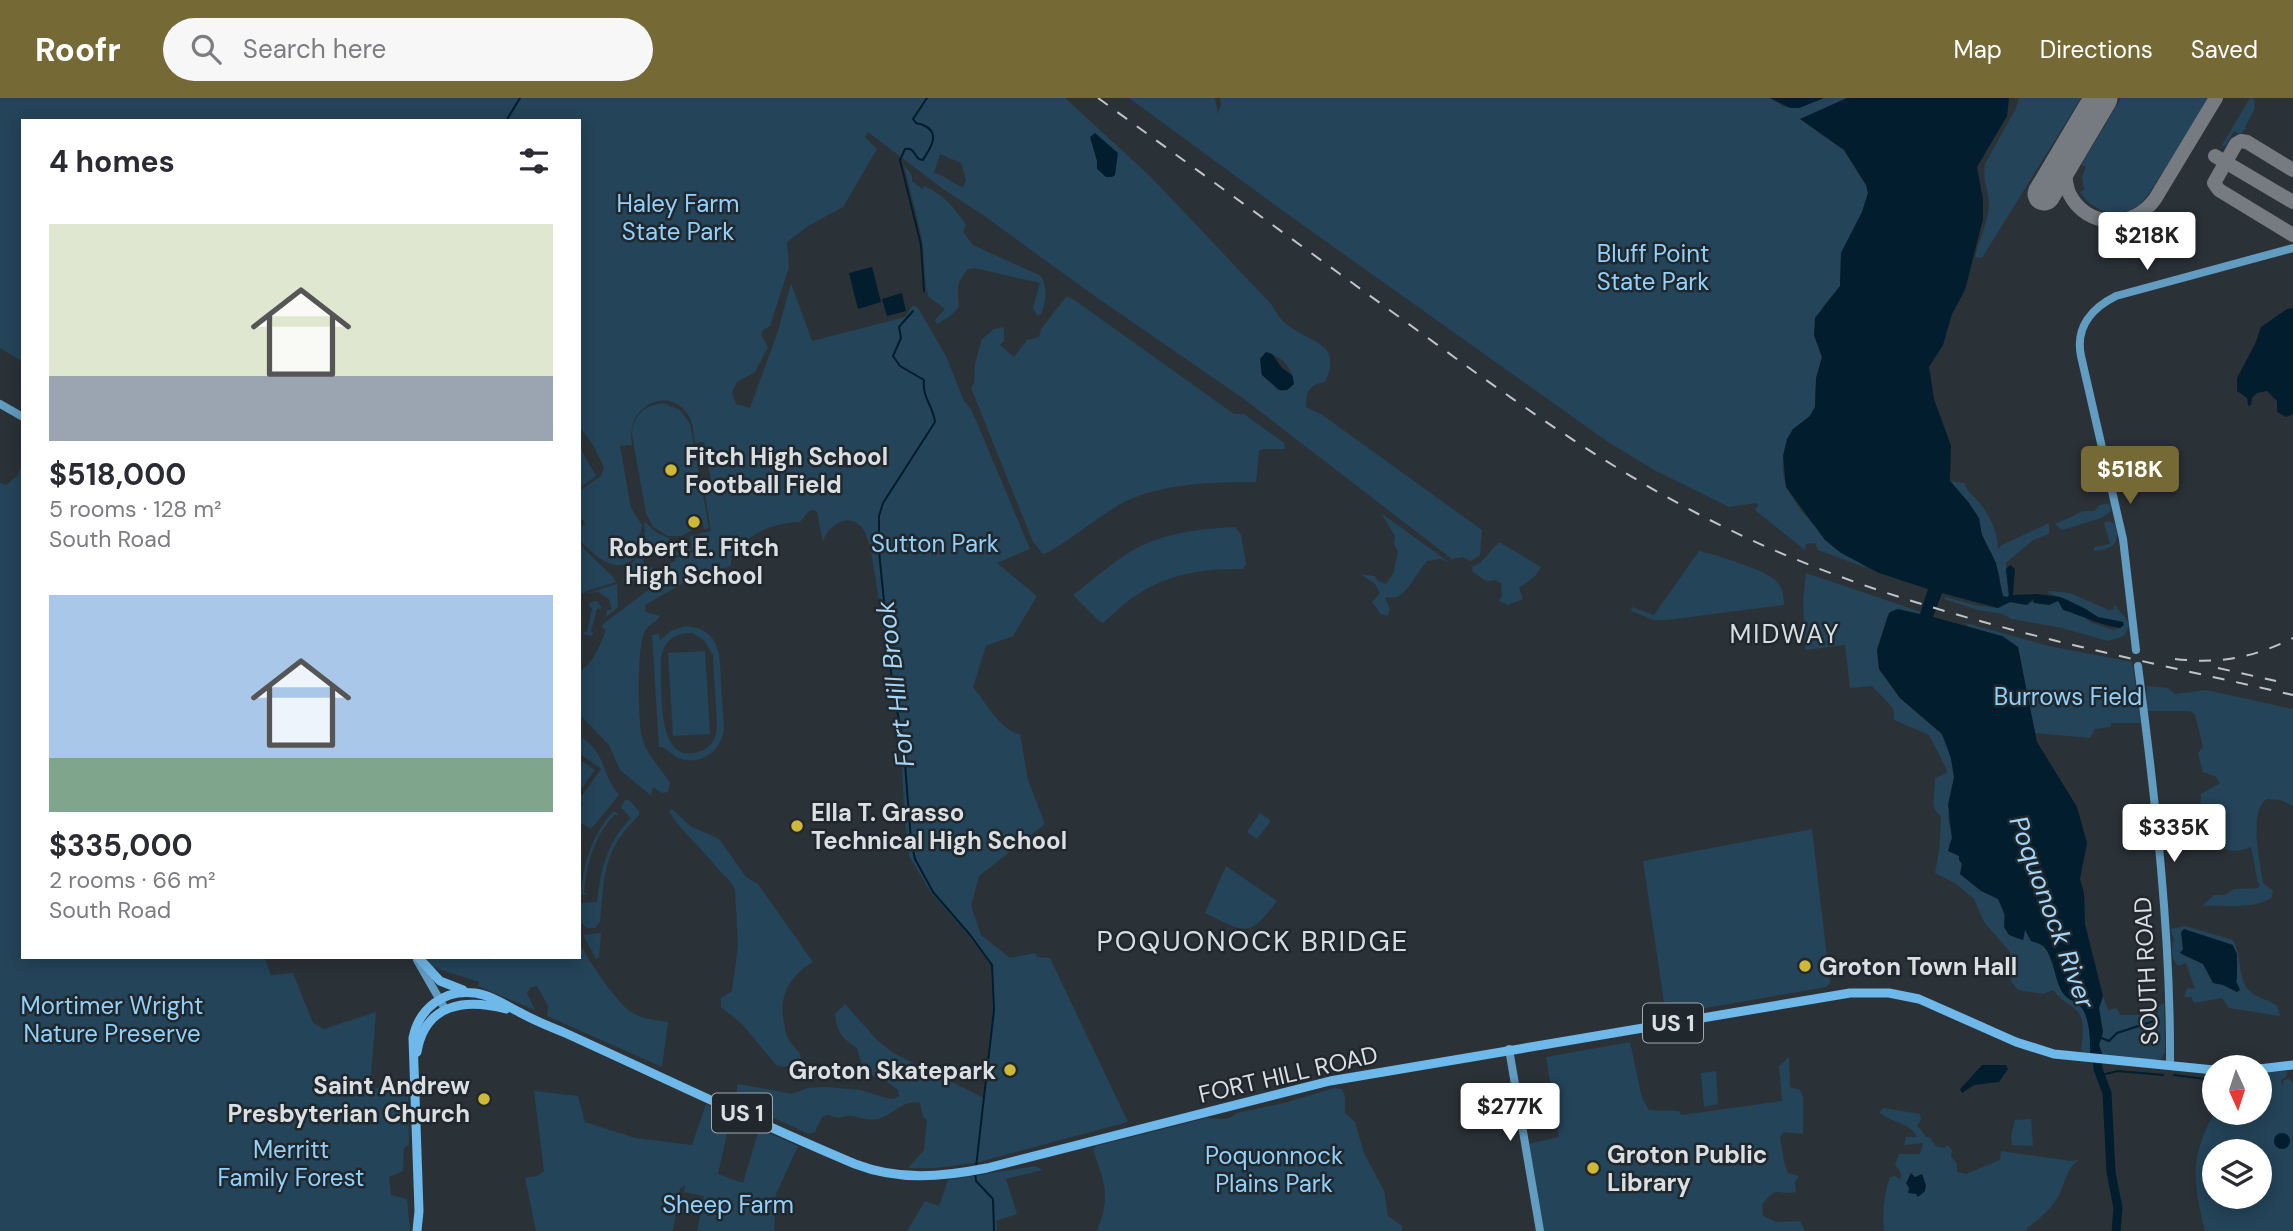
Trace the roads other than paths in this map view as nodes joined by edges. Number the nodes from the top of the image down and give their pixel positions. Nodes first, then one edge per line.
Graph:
1 (2293, 247) edge
2 (0, 404) edge
3 (21, 416) edge
4 (2136, 650) dead end
5 (2138, 666) dead end
6 (418, 959) edge
7 (419, 959) edge
8 (475, 993) junction
9 (439, 999) junction
10 (444, 1009) junction
11 (521, 1013) junction
12 (1509, 1049) junction
13 (2170, 1065) junction
14 (2293, 1065) edge
15 (2272, 1067) edge
16 (2202, 1069) edge
17 (415, 1075) junction
18 (417, 1231) edge
19 (1540, 1231) edge

1 - 4 main road
2 - 3 main road
5 - 13 main road, SOUTH ROAD
6 - 9 main road
7 - 8 main road, FORT HILL ROAD
8 - 9 main road
8 - 11 main road, FORT HILL ROAD / US 1
9 - 10 main road
9 - 17 main road
10 - 11 main road, FORT HILL ROAD / US 1
10 - 17 main road
11 - 12 main road, FORT HILL ROAD / US 1
12 - 13 main road, FORT HILL ROAD / US 1
12 - 19 main road
13 - 16 main road, US 1
14 - 15 main road
17 - 18 main road

